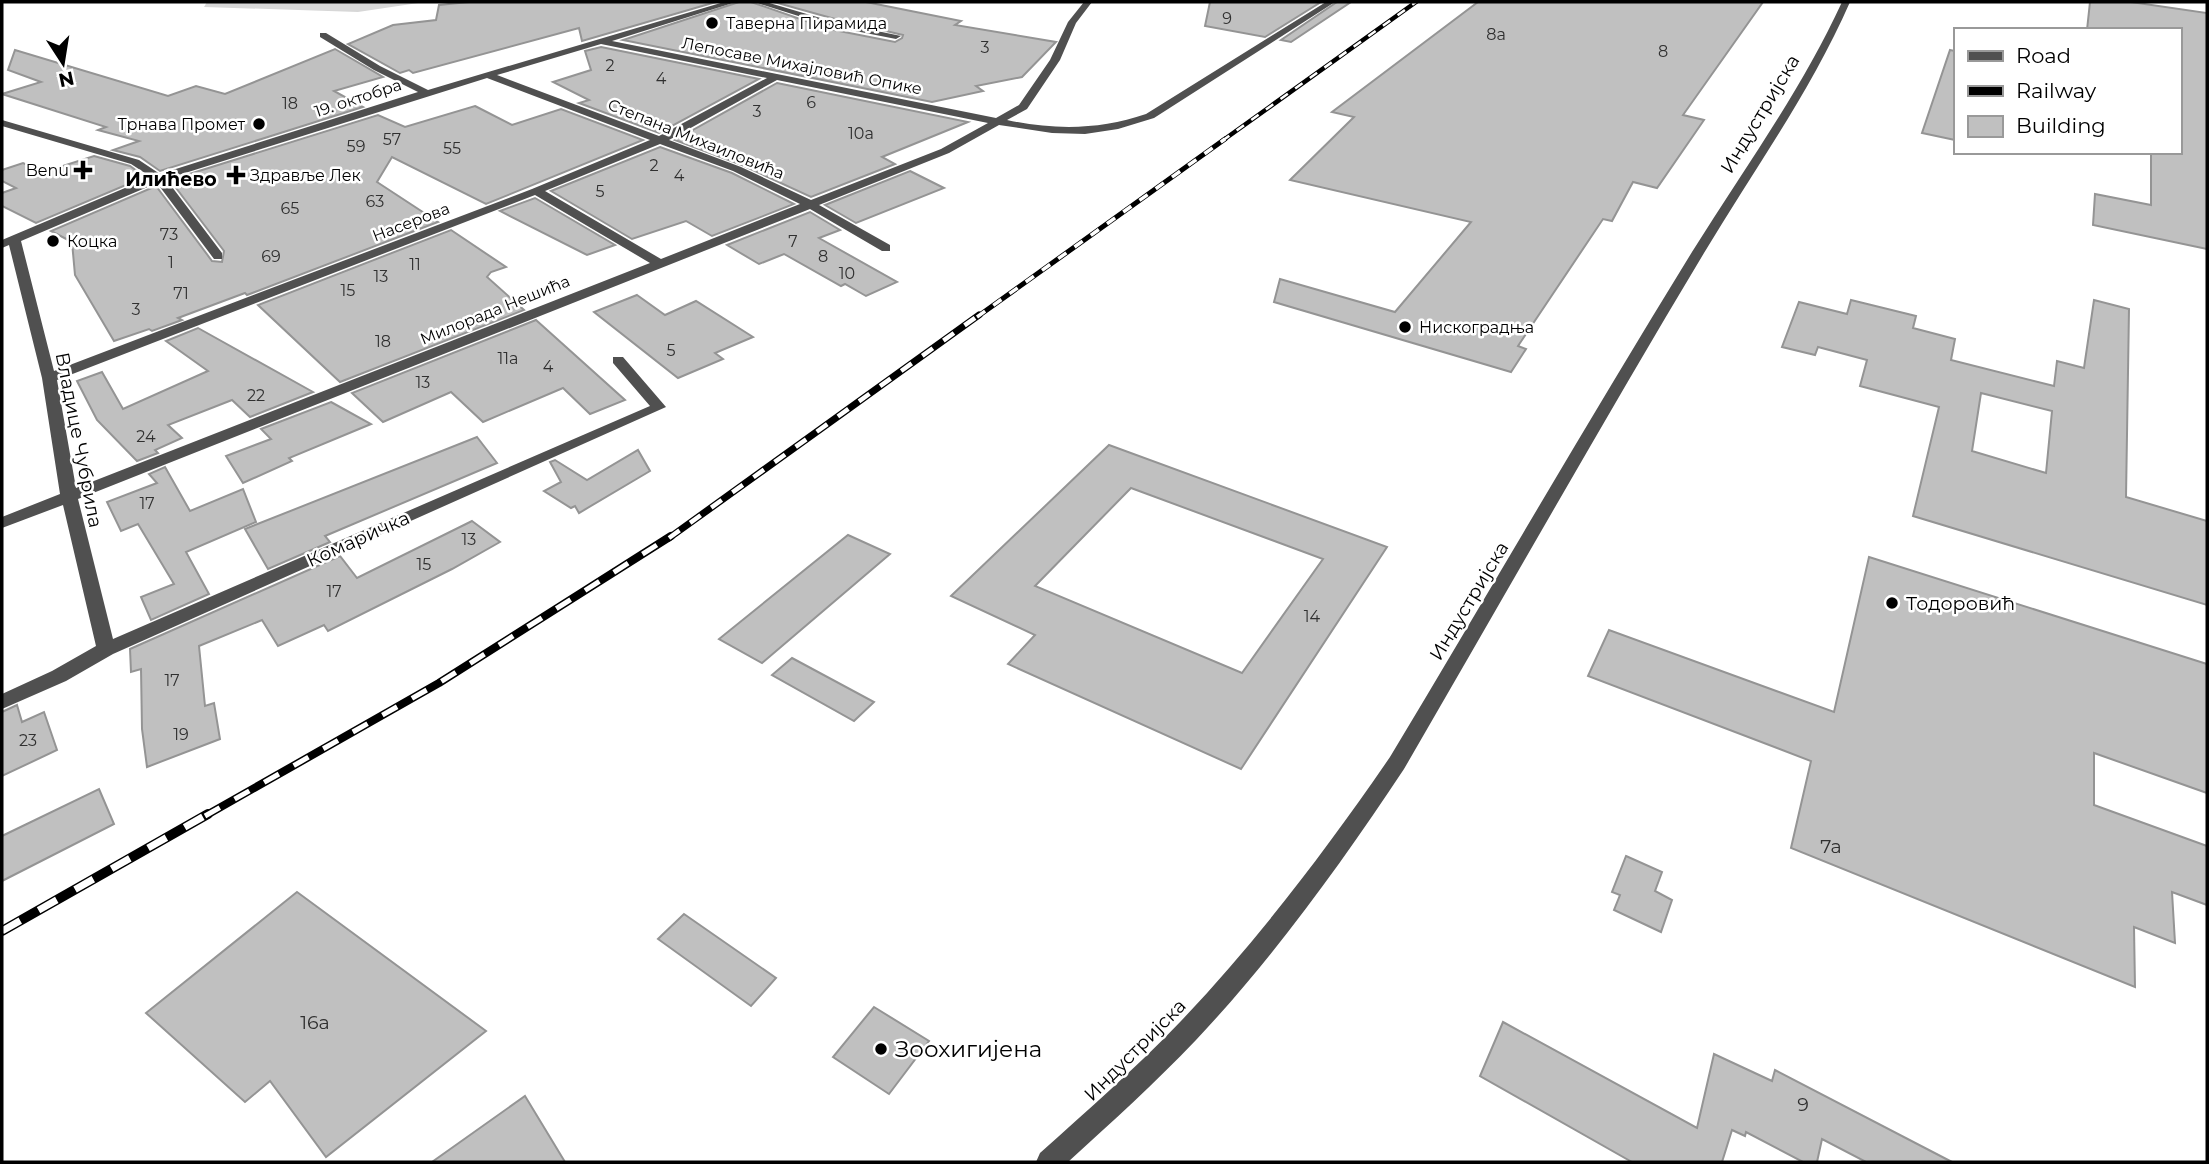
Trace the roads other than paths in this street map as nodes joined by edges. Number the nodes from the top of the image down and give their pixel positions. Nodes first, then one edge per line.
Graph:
1 (732, 2) edge
2 (758, 2) edge
3 (1088, 2) edge
4 (1331, 2) edge
5 (1846, 2) edge
6 (323, 35) dead end
7 (896, 36) dead end
8 (601, 41) junction
9 (486, 75) junction
10 (775, 77) junction
11 (427, 93) junction
12 (996, 120) junction
13 (2, 123) edge
14 (660, 140) junction
15 (159, 178) junction
16 (536, 191) junction
17 (810, 204) junction
18 (8, 241) edge
19 (886, 248) dead end
20 (218, 256) dead end
21 (659, 263) junction
22 (618, 360) dead end
23 (49, 378) junction
24 (69, 497) junction
25 (2, 523) edge
26 (106, 649) junction
27 (2, 702) edge
28 (1049, 1162) edge

1 - 8 street, 19. октобра
2 - 7 street
3 - 12 street, Милорада Нешића
4 - 12 street, Лепосаве Михајловић Опике
5 - 28 street, Индустријска
6 - 11 street
8 - 9 street, 19. октобра
8 - 10 street, Лепосаве Михајловић Опике
9 - 11 street, 19. октобра
9 - 14 street, Степана Михаиловића
10 - 12 street, Лепосаве Михајловић Опике
10 - 14 street, Насерова
11 - 15 street, 19. октобра
12 - 17 street, Милорада Нешића
13 - 15 street
14 - 16 street, Насерова
14 - 17 street, Степана Михаиловића
15 - 18 street, 19. октобра
15 - 20 street
16 - 21 street
16 - 23 street, Насерова
17 - 19 street, Степана Михаиловића
17 - 21 street, Милорада Нешића
18 - 23 street, Владице Чубрила
21 - 24 street, Милорада Нешића
22 - 26 street, Комаричка
23 - 24 street, Владице Чубрила
24 - 25 street, Милорада Нешића
24 - 26 street, Владице Чубрила
26 - 27 street, Комаричка

